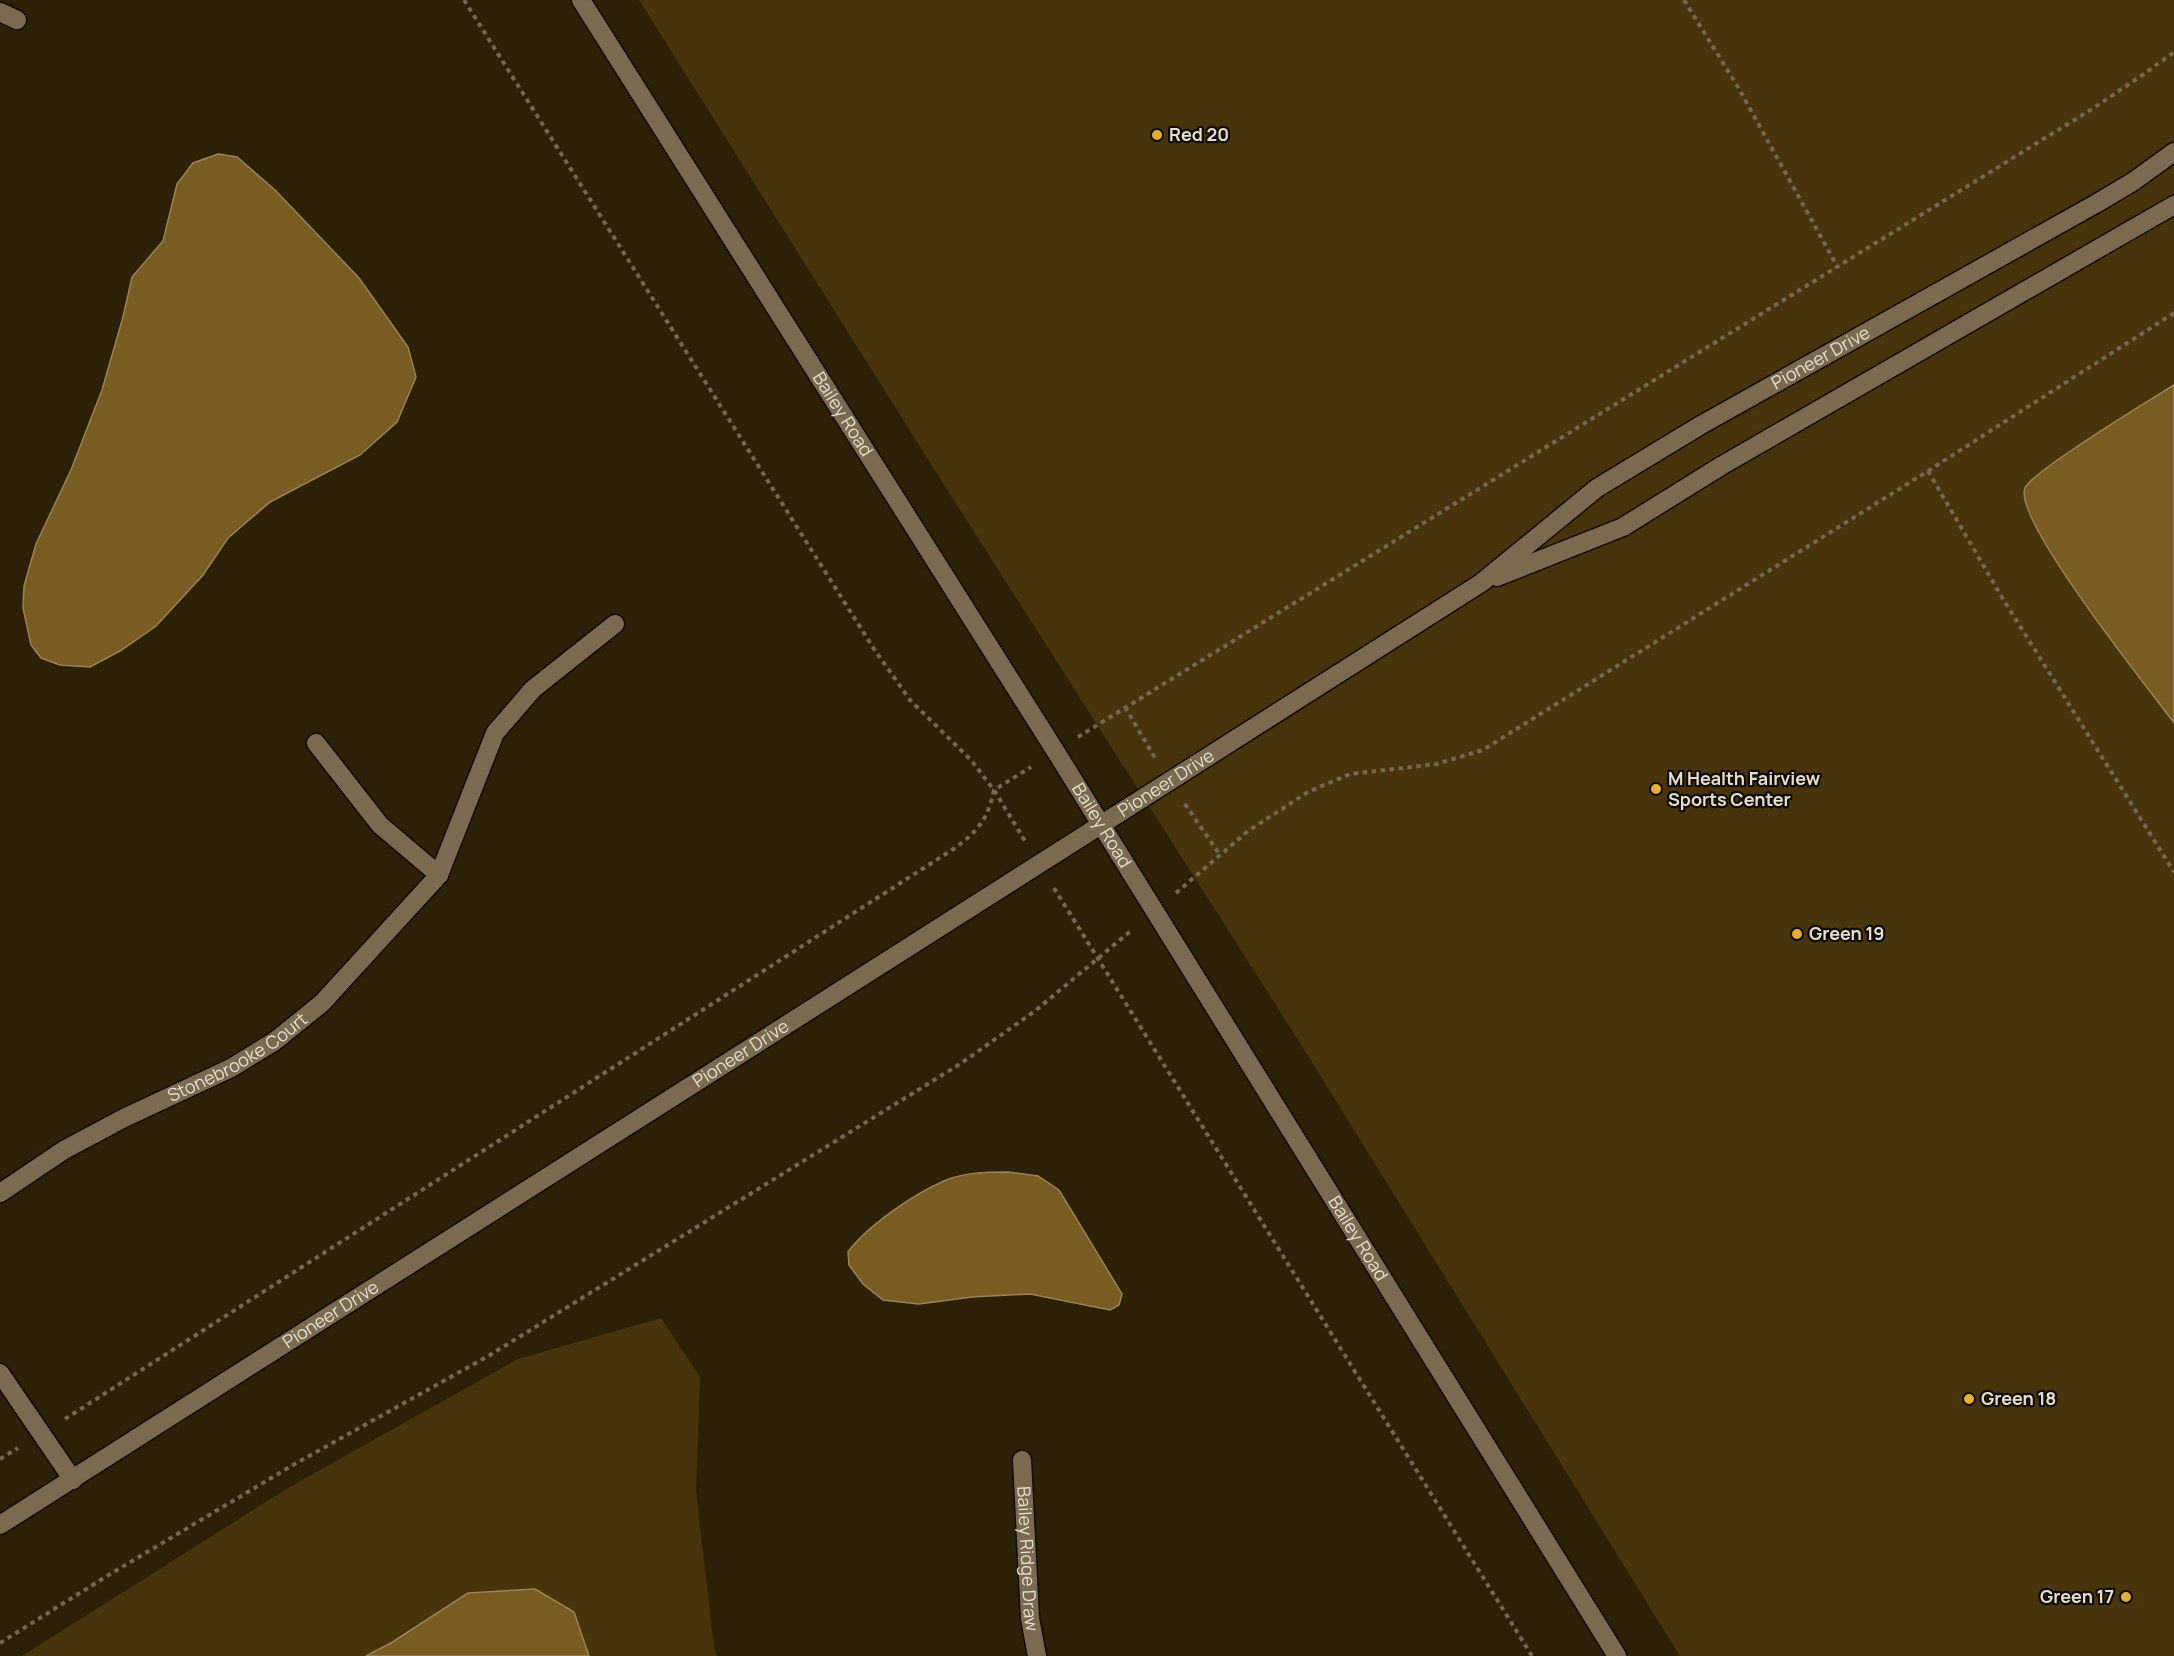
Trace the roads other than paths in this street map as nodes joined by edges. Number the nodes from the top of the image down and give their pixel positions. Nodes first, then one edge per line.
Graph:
1 (581, 0) edge
2 (0, 12) edge
3 (17, 20) dead end
4 (2174, 152) edge
5 (2174, 205) edge
6 (1481, 583) junction
7 (615, 624) dead end
8 (316, 743) dead end
9 (1101, 825) junction
10 (439, 876) junction
11 (0, 1193) edge
12 (0, 1373) edge
13 (1022, 1460) dead end
14 (73, 1480) junction
15 (0, 1525) edge
16 (1037, 1656) edge
17 (1617, 1656) edge

1 - 9 street, Bailey Road
2 - 3 street
4 - 6 street, Pioneer Drive
5 - 6 street, Pioneer Drive
6 - 9 street, Pioneer Drive
7 - 10 street
8 - 10 street
9 - 14 street, Pioneer Drive
9 - 17 street, Bailey Road
10 - 11 street, Stonebrooke Court
12 - 14 street
13 - 16 street, Bailey Ridge Draw
14 - 15 street, Pioneer Drive

